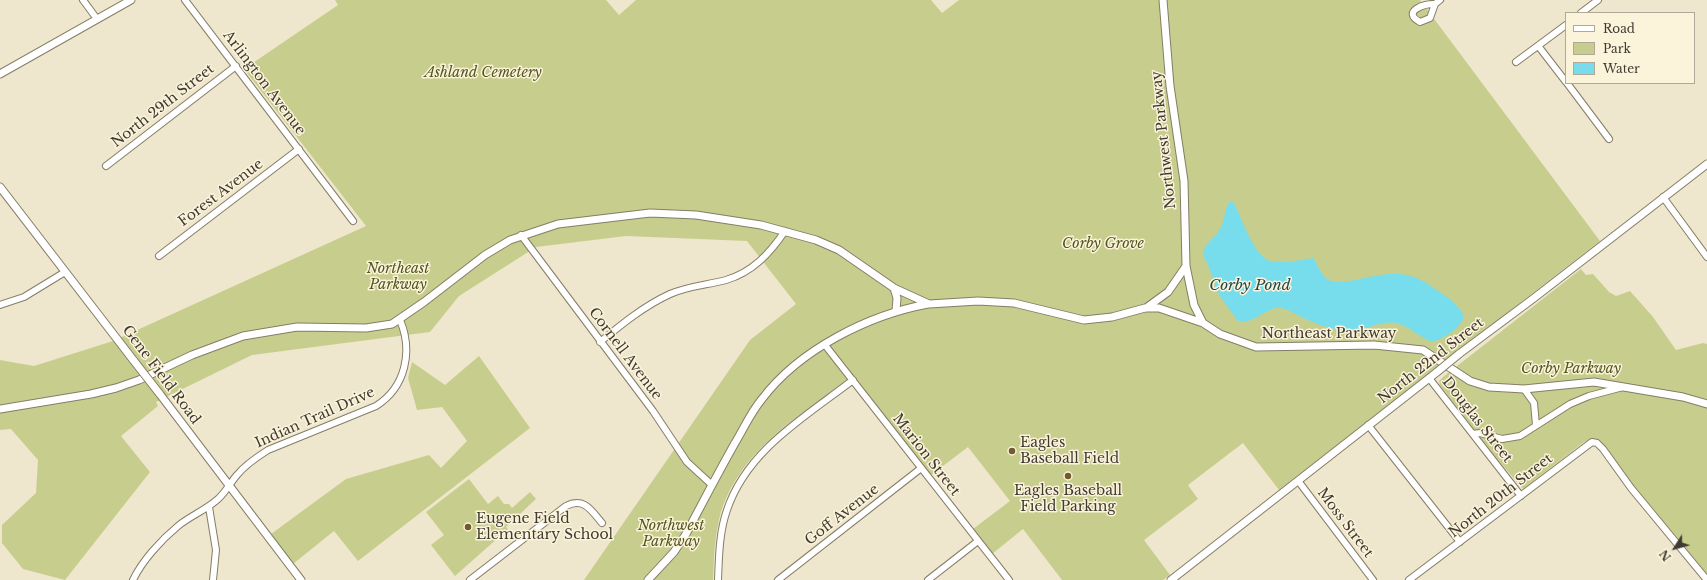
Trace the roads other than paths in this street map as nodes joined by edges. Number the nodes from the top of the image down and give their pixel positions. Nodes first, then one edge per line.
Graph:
1 (82, 0) edge
2 (131, 0) edge
3 (185, 0) edge
4 (1163, 0) edge
5 (1598, 0) edge
6 (1582, 12) edge
7 (97, 19) junction
8 (1565, 26) edge
9 (1539, 47) junction
10 (1516, 62) dead end
11 (236, 66) junction
12 (0, 74) edge
13 (1565, 81) edge
14 (1568, 84) edge
15 (1609, 139) dead end
16 (299, 149) junction
17 (1707, 164) edge
18 (106, 166) dead end
19 (0, 187) edge
20 (1663, 197) junction
21 (353, 221) dead end
22 (785, 231) junction
23 (521, 235) junction
24 (159, 256) dead end
25 (1707, 256) edge
26 (1186, 266) junction
27 (65, 272) junction
28 (894, 288) junction
29 (929, 304) junction
30 (0, 305) edge
31 (1145, 308) junction
32 (896, 311) junction
33 (400, 320) junction
34 (1203, 323) junction
35 (600, 342) junction
36 (824, 345) junction
37 (1429, 378) junction
38 (853, 380) junction
39 (1623, 387) junction
40 (1524, 389) junction
41 (1707, 404) edge
42 (0, 409) edge
43 (1368, 425) junction
44 (1536, 425) junction
45 (1473, 434) junction
46 (920, 469) junction
47 (1299, 482) junction
48 (712, 485) junction
49 (229, 488) junction
50 (1521, 496) junction
51 (209, 507) junction
52 (602, 523) dead end
53 (978, 541) junction
54 (1460, 542) junction
55 (132, 580) edge
56 (213, 580) edge
57 (301, 580) edge
58 (470, 580) edge
59 (648, 580) edge
60 (718, 580) edge
61 (778, 580) edge
62 (928, 580) edge
63 (1009, 580) edge
64 (1171, 580) edge
65 (1372, 580) edge
66 (1409, 580) edge
67 (1707, 580) edge

1 - 7 street
2 - 7 street
3 - 11 street, Arlington Avenue
4 - 26 street, Northwest Parkway
5 - 6 street
7 - 12 street
8 - 9 street
9 - 10 street
9 - 13 street
11 - 16 street, Arlington Avenue
11 - 18 street, North 29th Street
14 - 15 street
16 - 21 street, Arlington Avenue
16 - 24 street, Forest Avenue
17 - 20 street, North 22nd Street
19 - 27 street, Gene Field Road
20 - 25 street
20 - 37 street, North 22nd Street, bridge
22 - 23 street, Northeast Parkway
22 - 28 street, Northeast Parkway
22 - 35 street
23 - 33 street, Northeast Parkway
23 - 35 street, Cornell Avenue
26 - 31 street
26 - 34 street, Northwest Parkway
27 - 30 street
27 - 49 street, Gene Field Road, bridge
28 - 29 street, Northeast Parkway
28 - 32 street
29 - 31 street, Northeast Parkway
29 - 32 street
31 - 34 street, Northeast Parkway
32 - 36 street
33 - 42 street, Northeast Parkway
33 - 49 street, Indian Trail Drive
34 - 40 street, Northeast Parkway
35 - 48 street, Cornell Avenue
36 - 38 street, Marion Street
36 - 48 street
37 - 43 street, North 22nd Street
37 - 45 street, Douglas Street
38 - 46 street, Marion Street
38 - 60 street
39 - 40 street
39 - 41 street
39 - 44 street
40 - 44 street
43 - 47 street, North 22nd Street
43 - 54 street
44 - 45 street
45 - 50 street, Douglas Street
46 - 53 street, Marion Street
46 - 61 street, Goff Avenue
47 - 64 street, North 22nd Street
47 - 65 street, Moss Street
48 - 59 street
49 - 51 street, Indian Trail Drive
49 - 57 street, Gene Field Road
50 - 54 street, North 20th Street
50 - 67 street, North 20th Street
51 - 55 street, Indian Trail Drive
51 - 56 street
52 - 58 street
53 - 62 street
53 - 63 street, Marion Street
54 - 66 street, North 20th Street

